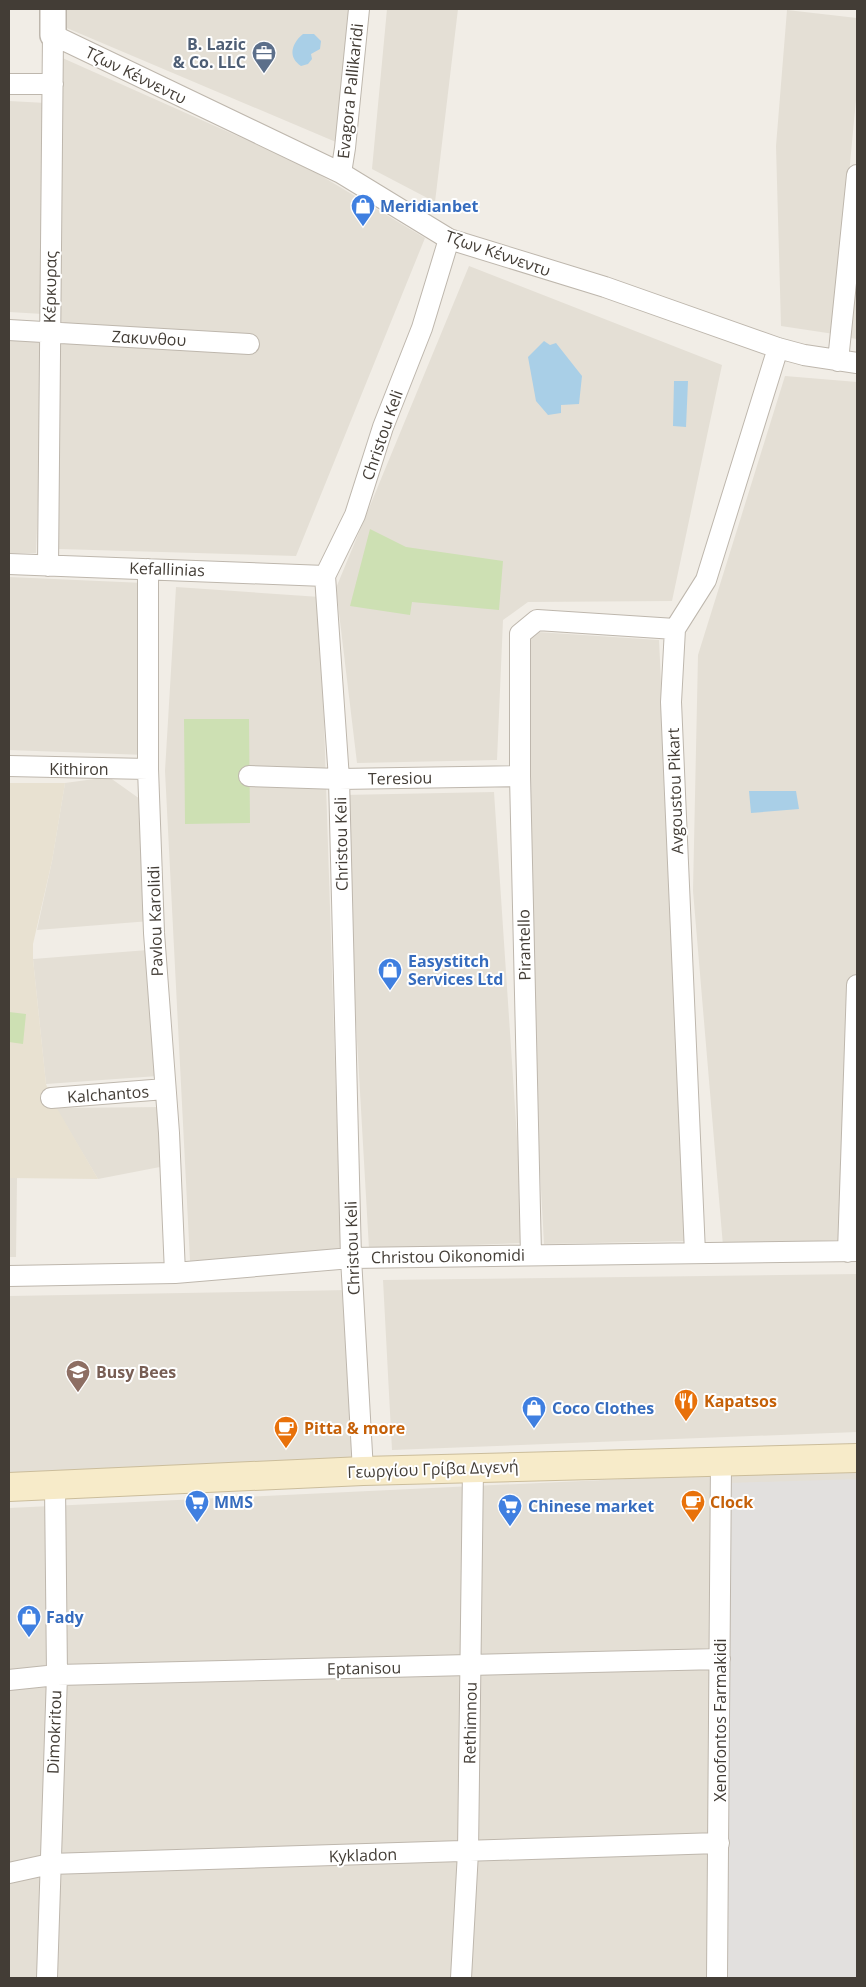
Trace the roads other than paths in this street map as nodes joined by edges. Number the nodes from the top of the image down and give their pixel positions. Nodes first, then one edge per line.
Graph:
1 (53, 9) edge
2 (359, 9) edge
3 (53, 35) junction
4 (9, 84) edge
5 (54, 84) junction
6 (341, 174) junction
7 (857, 175) edge
8 (449, 240) junction
9 (9, 330) edge
10 (49, 333) junction
11 (249, 344) dead end
12 (778, 348) junction
13 (838, 361) junction
14 (857, 363) edge
15 (9, 564) edge
16 (48, 566) junction
17 (148, 569) junction
18 (325, 576) junction
19 (676, 629) junction
20 (9, 766) edge
21 (148, 769) junction
22 (249, 776) dead end
23 (520, 776) junction
24 (339, 779) junction
25 (857, 985) edge
26 (165, 1089) junction
27 (51, 1098) dead end
28 (853, 1251) edge
29 (695, 1253) junction
30 (531, 1255) junction
31 (351, 1258) junction
32 (174, 1273) junction
33 (9, 1276) edge
34 (857, 1458) edge
35 (721, 1462) junction
36 (473, 1468) junction
37 (363, 1470) junction
38 (55, 1485) junction
39 (9, 1487) edge
40 (720, 1659) junction
41 (471, 1665) junction
42 (57, 1675) junction
43 (9, 1680) edge
44 (719, 1843) junction
45 (468, 1852) junction
46 (50, 1864) junction
47 (9, 1873) edge
48 (47, 1978) edge
49 (461, 1978) edge
50 (717, 1978) edge

1 - 3 street, Κέρκυρας
2 - 6 street, Evagora Pallikaridi
3 - 5 street, Κέρκυρας
3 - 6 street, Τζων Κέννεντυ
4 - 5 street
5 - 10 street, Κέρκυρας
6 - 8 street, Τζων Κέννεντυ
7 - 13 street
8 - 12 street, Τζων Κέννεντυ
8 - 18 street, Christou Keli
9 - 10 street, Ζακυνθου
10 - 11 street, Ζακυνθου
10 - 16 street, Κέρκυρας
12 - 13 street, Τζων Κέννεντυ
12 - 19 street, Avgoustou Pikart
13 - 14 street, Τζων Κέννεντυ
15 - 16 street, Kefallinias
16 - 17 street, Kefallinias
17 - 18 street, Kefallinias
17 - 21 street, Pavlou Karolidi
18 - 24 street, Christou Keli
19 - 23 street, Pirantello
19 - 29 street, Avgoustou Pikart
20 - 21 street, Kithiron
21 - 26 street, Pavlou Karolidi
22 - 24 street, Teresiou
23 - 24 street, Teresiou
23 - 30 street, Pirantello
24 - 31 street, Christou Keli
25 - 28 street
26 - 27 street, Kalchantos
26 - 32 street, Pavlou Karolidi
28 - 29 street, Christou Oikonomidi
29 - 30 street, Christou Oikonomidi
30 - 31 street, Christou Oikonomidi
31 - 32 street, Christou Oikonomidi
31 - 37 street, Christou Keli
32 - 33 street, Christou Oikonomidi
34 - 35 main road, Γεωργίου Γρίβα Διγενή
35 - 36 main road, Γεωργίου Γρίβα Διγενή
35 - 40 street, Xenofontos Farmakidi
36 - 37 main road, Γεωργίου Γρίβα Διγενή
36 - 41 street, Rethimnou
37 - 38 main road, Γεωργίου Γρίβα Διγενή
38 - 39 main road, Γεωργίου Γρίβα Διγενή
38 - 42 street, Dimokritou
40 - 41 street, Eptanisou
40 - 44 street, Xenofontos Farmakidi
41 - 42 street, Eptanisou
41 - 45 street, Rethimnou
42 - 43 street, Eptanisou
42 - 46 street, Dimokritou
44 - 45 street, Kykladon
44 - 50 street, Xenofontos Farmakidi
45 - 46 street, Kykladon
45 - 49 street, Rethimnou
46 - 47 street, Kykladon
46 - 48 street, Dimokritou

